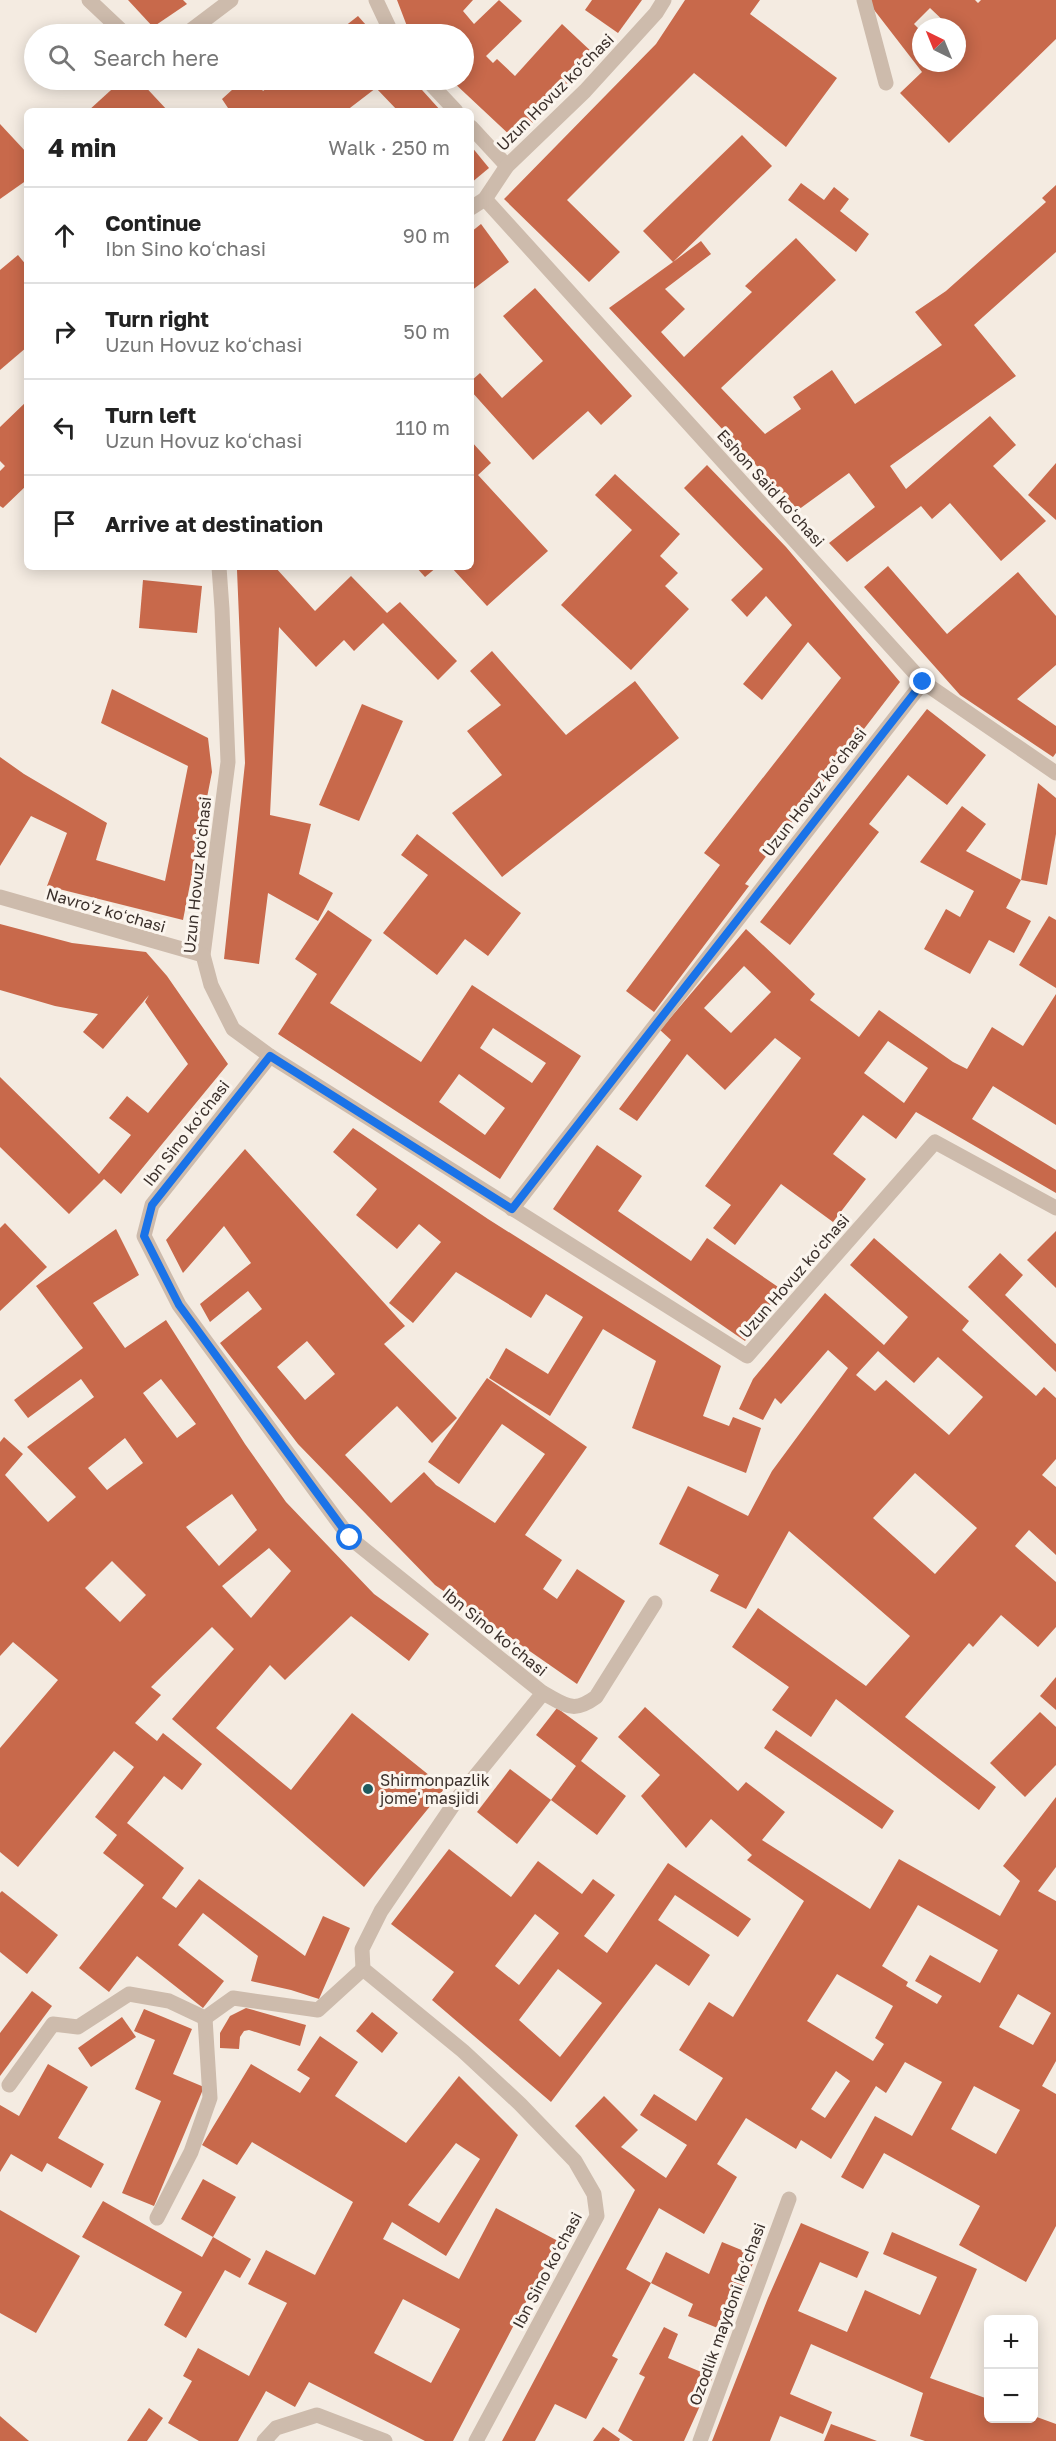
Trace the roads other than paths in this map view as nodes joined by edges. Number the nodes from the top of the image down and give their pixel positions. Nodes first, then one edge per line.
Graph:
1 (89, 0) edge
2 (231, 0) edge
3 (376, 0) edge
4 (664, 0) edge
5 (864, 0) edge
6 (114, 24) edge
7 (199, 24) edge
8 (387, 24) edge
9 (886, 83) dead end
10 (436, 90) edge
11 (453, 108) edge
12 (474, 130) edge
13 (507, 165) junction
14 (484, 199) junction
15 (474, 206) edge
16 (219, 570) edge
17 (923, 682) junction
18 (1056, 773) edge
19 (0, 897) edge
20 (203, 955) junction
21 (270, 1056) junction
22 (1056, 1208) edge
23 (512, 1209) junction
24 (655, 1603) dead end
25 (543, 1694) junction
26 (363, 1969) junction
27 (205, 2018) junction
28 (9, 2085) dead end
29 (789, 2199) dead end
30 (157, 2218) dead end
31 (264, 2441) edge
32 (385, 2441) edge
33 (476, 2441) edge
34 (700, 2441) edge

1 - 6 street
2 - 7 street
3 - 8 street
4 - 13 street, Uzun Hovuz koʻchasi
5 - 9 street
10 - 11 street
12 - 13 street
13 - 14 street, Uzun Hovuz koʻchasi
14 - 15 street, Uzun Hovuz koʻchasi
14 - 17 street, Eshon Said koʻchasi
16 - 20 street, Uzun Hovuz koʻchasi
17 - 18 street, Eshon Said koʻchasi
17 - 23 street, Uzun Hovuz koʻchasi
19 - 20 street, Navroʻz koʻchasi
20 - 21 street, Uzun Hovuz koʻchasi
21 - 23 street, Uzun Hovuz koʻchasi
21 - 25 street, Ibn Sino koʻchasi
22 - 23 street, Uzun Hovuz koʻchasi
24 - 25 street
25 - 26 street, Ibn Sino koʻchasi
26 - 27 street
26 - 33 street, Ibn Sino koʻchasi
27 - 28 street
27 - 30 street
29 - 34 street, Ozodlik maydoni koʻchasi
31 - 32 street

